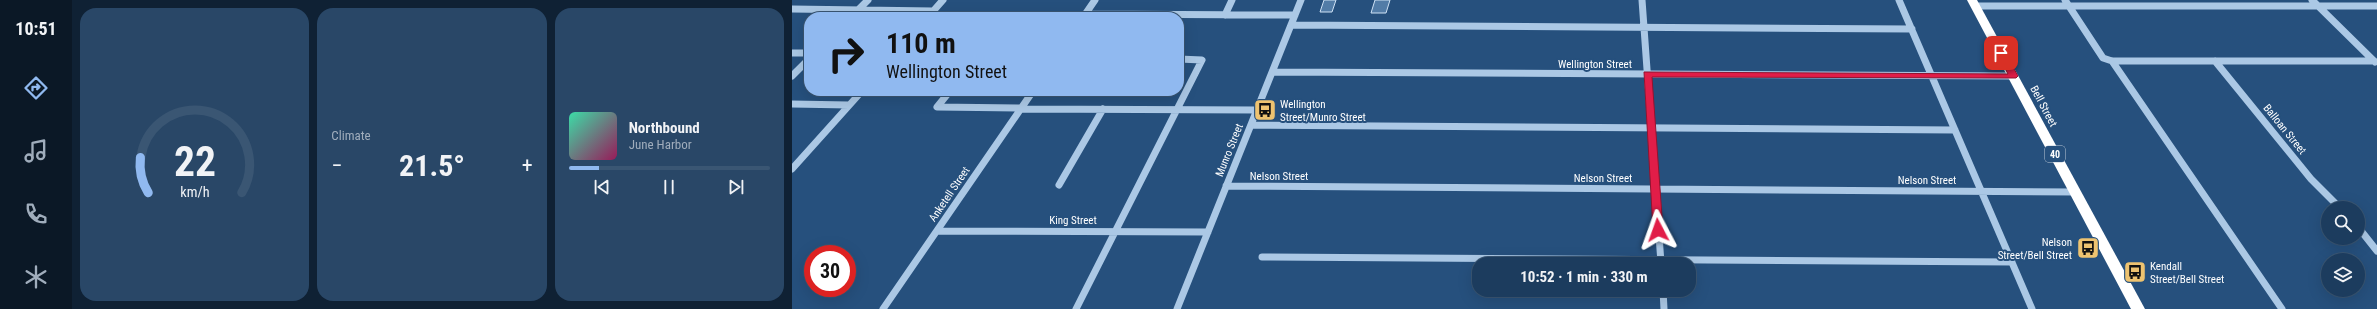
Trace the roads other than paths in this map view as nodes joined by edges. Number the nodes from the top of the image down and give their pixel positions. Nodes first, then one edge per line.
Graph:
1 (868, 0) edge
2 (943, 0) edge
3 (1095, 0) edge
4 (1232, 0) edge
5 (1302, 0) edge
6 (1642, 0) edge
7 (1899, 0) edge
8 (2065, 0) edge
9 (2192, 0) edge
10 (2312, 0) edge
11 (1974, 3) edge
12 (2069, 6) junction
13 (2197, 6) junction
14 (2318, 6) junction
15 (2377, 6) edge
16 (792, 9) edge
17 (858, 10) junction
18 (933, 11) joint
19 (1088, 12) edge
20 (1184, 15) edge
21 (1224, 15) junction
22 (1295, 15) junction
23 (1291, 25) junction
24 (1644, 28) junction
25 (1912, 29) junction
26 (792, 53) edge
27 (804, 53) edge
28 (1184, 59) edge
29 (2112, 60) junction
30 (2215, 61) junction
31 (2375, 63) edge
32 (804, 64) edge
33 (1273, 72) junction
34 (1647, 74) junction
35 (792, 76) edge
36 (1932, 76) junction
37 (2014, 76) junction
38 (1184, 95) edge
39 (857, 96) edge
40 (946, 96) edge
41 (1029, 96) edge
42 (1183, 96) edge
43 (792, 104) edge
44 (849, 105) junction
45 (1021, 108) junction
46 (1104, 109) junction
47 (1176, 110) junction
48 (1257, 110) junction
49 (1252, 125) junction
50 (1651, 128) junction
51 (1955, 130) junction
52 (792, 169) edge
53 (1059, 185) dead end
54 (1226, 186) junction
55 (1656, 189) junction
56 (1982, 191) junction
57 (2075, 192) junction
58 (2333, 201) edge
59 (938, 231) junction
60 (1115, 232) junction
61 (1208, 232) junction
62 (2365, 236) edge
63 (2377, 251) edge
64 (1262, 257) dead end
65 (1660, 257) edge
66 (1472, 260) edge
67 (1696, 262) edge
68 (2012, 262) junction
69 (1663, 297) edge
70 (883, 309) edge
71 (1076, 309) edge
72 (1177, 309) edge
73 (1664, 309) edge
74 (2032, 309) edge
75 (2138, 309) edge
76 (2282, 309) edge

1 - 17 street
2 - 18 street
3 - 19 street
4 - 21 street
5 - 22 street, Munro Street
6 - 24 street
7 - 25 street
8 - 12 street
9 - 13 street
10 - 14 street
11 - 12 street
11 - 37 highway, Bell Street / 40
12 - 13 street
12 - 29 street
13 - 14 street
14 - 15 street
14 - 31 street
16 - 17 street
17 - 18 street
20 - 21 street
21 - 22 street
22 - 23 street, Munro Street
23 - 24 street
23 - 33 street, Munro Street
24 - 25 street
24 - 34 street
25 - 36 street
26 - 27 street
28 - 38 street
29 - 30 street
29 - 76 street
30 - 31 street
30 - 58 street, Balloan Street
32 - 35 street
33 - 34 street, Wellington Street
33 - 48 street, Munro Street
34 - 36 street, Wellington Street
34 - 50 street
36 - 37 street, Wellington Street
36 - 51 street
37 - 57 highway, Bell Street / 40
39 - 44 street
40 - 45 street
41 - 45 street, Anketell Street
42 - 47 street
43 - 44 street
44 - 52 street
45 - 46 street
45 - 59 street, Anketell Street
46 - 47 street
46 - 53 street
47 - 48 street
47 - 60 street
48 - 49 street, Munro Street
49 - 50 street
49 - 54 street, Munro Street
50 - 51 street
50 - 55 street
51 - 56 street
54 - 55 street, Nelson Street
54 - 61 street, Munro Street
55 - 56 street, Nelson Street
55 - 65 street
56 - 57 street, Nelson Street
56 - 68 street
57 - 75 highway, Bell Street / 40
59 - 60 street, King Street
59 - 70 street, Anketell Street
60 - 61 street, King Street
60 - 71 street
61 - 72 street, Munro Street
62 - 63 street
64 - 66 street
67 - 68 street
68 - 74 street
69 - 73 street

